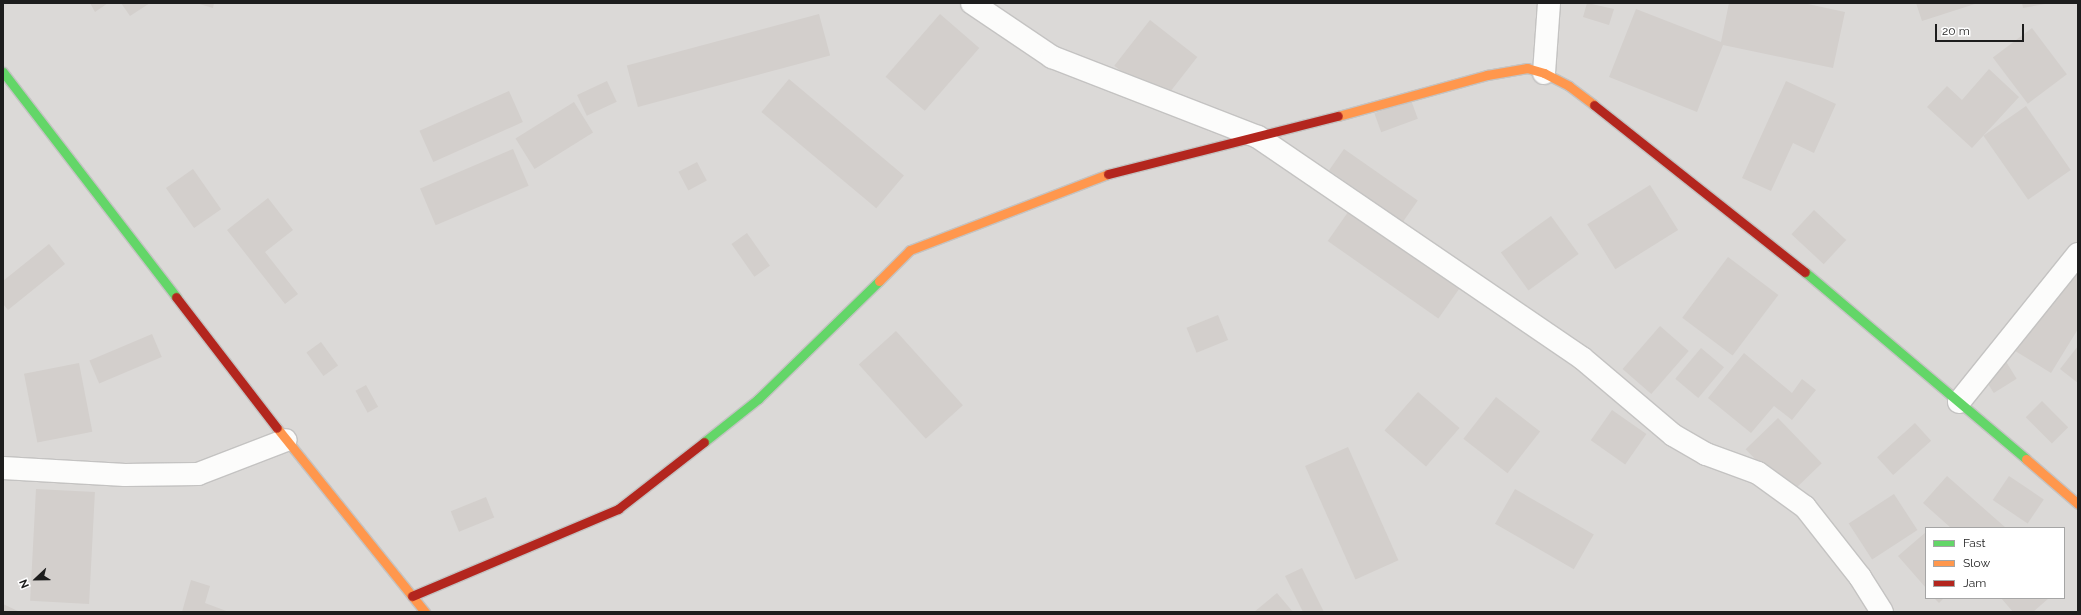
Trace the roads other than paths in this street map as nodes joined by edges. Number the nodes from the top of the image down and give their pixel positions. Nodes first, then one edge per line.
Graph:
1 (972, 3) edge
2 (1549, 3) edge
3 (3, 72) edge
4 (1544, 73) junction
5 (1258, 137) junction
6 (2078, 254) edge
7 (1959, 402) junction
8 (286, 440) junction
9 (3, 468) edge
10 (2078, 504) edge
11 (412, 596) junction
12 (425, 612) edge
13 (1882, 612) edge

1 - 5 street
2 - 4 street
3 - 8 street
4 - 5 street
4 - 7 street
5 - 11 street
5 - 13 street
6 - 7 street
7 - 10 street
8 - 9 street
8 - 11 street
11 - 12 street

